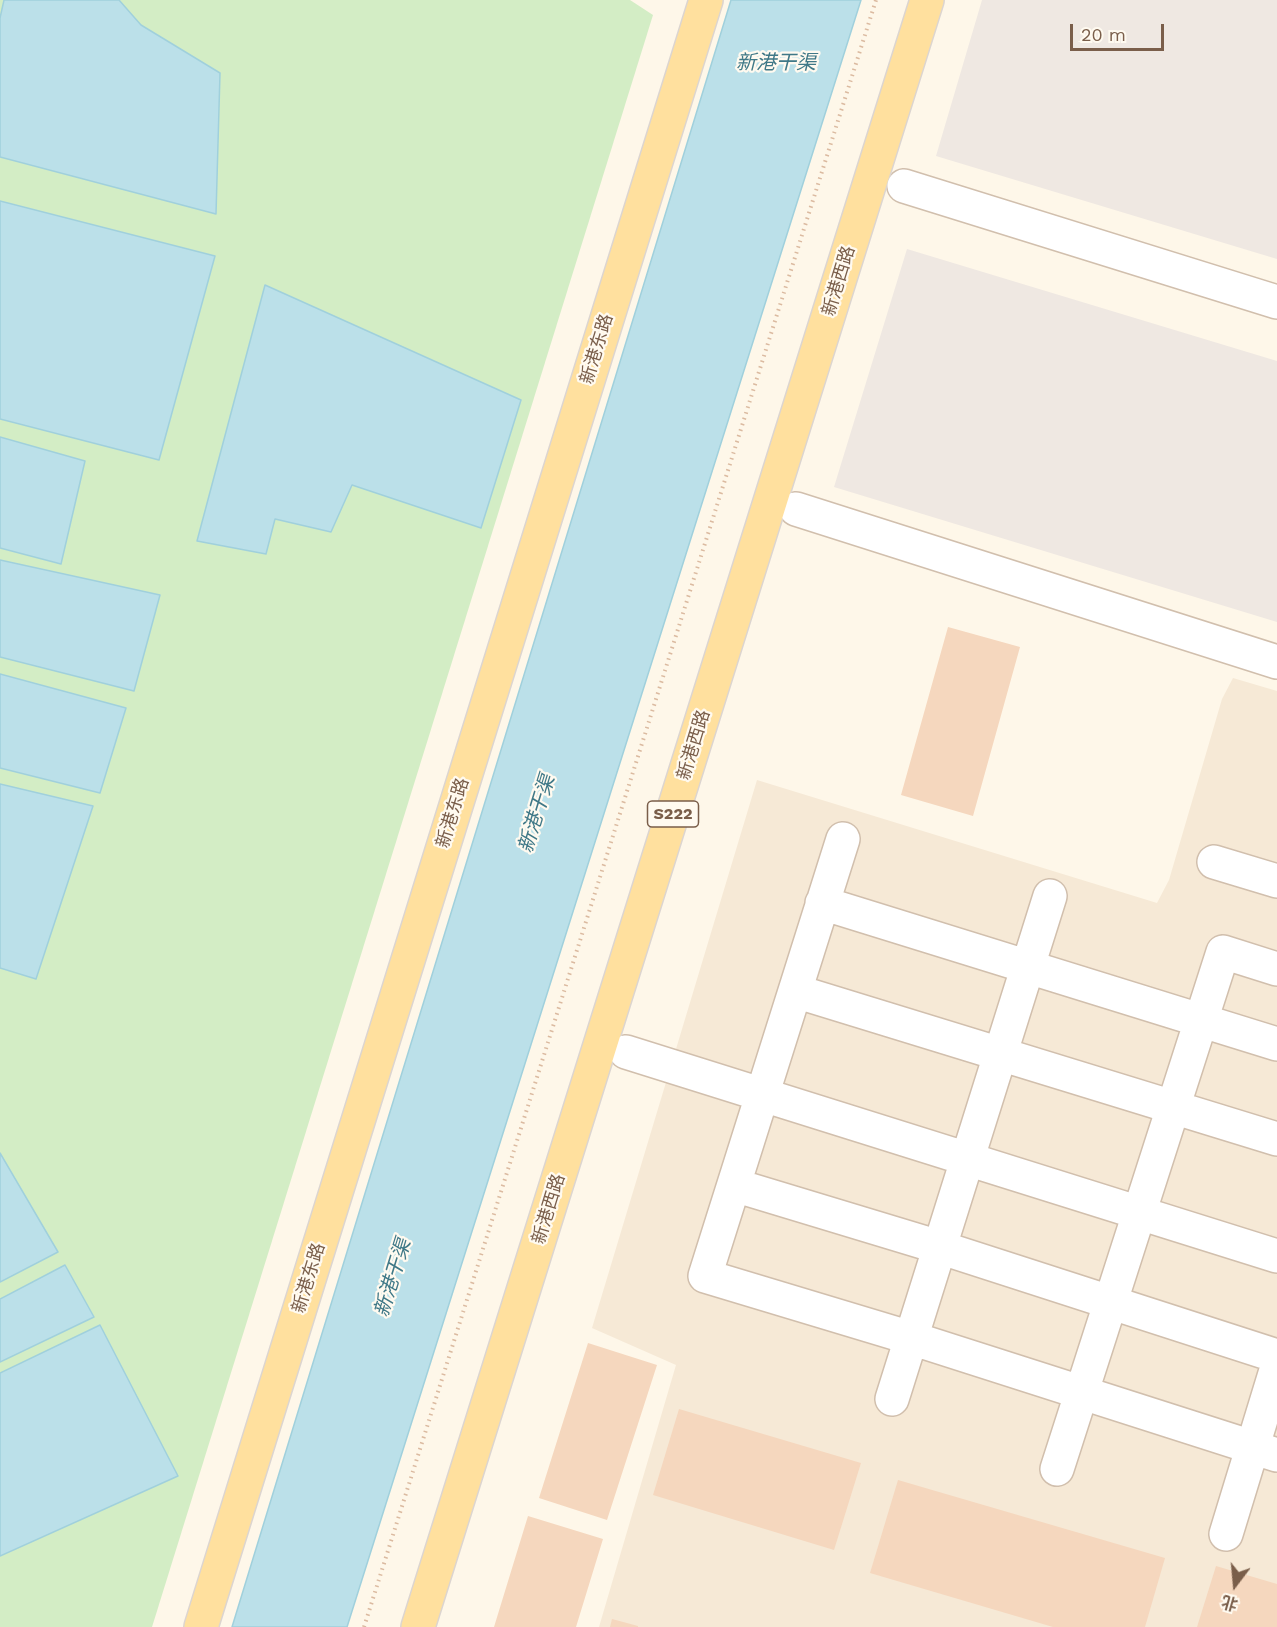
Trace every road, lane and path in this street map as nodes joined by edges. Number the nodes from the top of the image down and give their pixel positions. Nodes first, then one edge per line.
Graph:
1 (706, 0) edge
2 (876, 0) edge
3 (927, 0) edge
4 (904, 186) dead end
5 (1277, 302) edge
6 (796, 509) dead end
7 (1277, 662) edge
8 (843, 839) dead end
9 (1214, 862) dead end
10 (1277, 881) edge
11 (1050, 896) dead end
12 (822, 903) junction
13 (1028, 966) junction
14 (1277, 969) edge
15 (795, 991) junction
16 (1201, 1019) junction
17 (1277, 1044) edge
18 (626, 1052) dead end
19 (1000, 1054) junction
20 (762, 1094) junction
21 (1173, 1106) junction
22 (1277, 1139) edge
23 (967, 1159) junction
24 (734, 1185) junction
25 (1138, 1213) junction
26 (939, 1247) junction
27 (1277, 1256) edge
28 (1110, 1302) junction
29 (911, 1338) junction
30 (1277, 1356) edge
31 (1277, 1367) edge
32 (1082, 1392) junction
33 (892, 1399) dead end
34 (1265, 1451) edge
35 (1057, 1469) dead end
36 (1226, 1534) dead end
37 (201, 1627) edge
38 (364, 1627) edge
39 (418, 1627) edge

1 - 37 main road, 新港东路
2 - 38 path
3 - 39 main road, 新港西路 / S222
4 - 5 street
6 - 7 street
8 - 12 street
9 - 10 street
11 - 13 street
12 - 13 street
12 - 15 street
13 - 16 street
13 - 19 street
14 - 16 street
15 - 19 street
15 - 20 street
16 - 17 street
16 - 21 street
18 - 20 street
19 - 21 street
19 - 23 street
20 - 23 street
20 - 24 street
21 - 22 street
21 - 25 street
23 - 25 street
23 - 26 street
24 - 26 street
24 - 29 street
25 - 27 street
25 - 28 street
26 - 28 street
26 - 29 street
28 - 30 street
28 - 32 street
29 - 32 street
29 - 33 street
31 - 34 street
32 - 34 street
32 - 35 street
34 - 36 street

